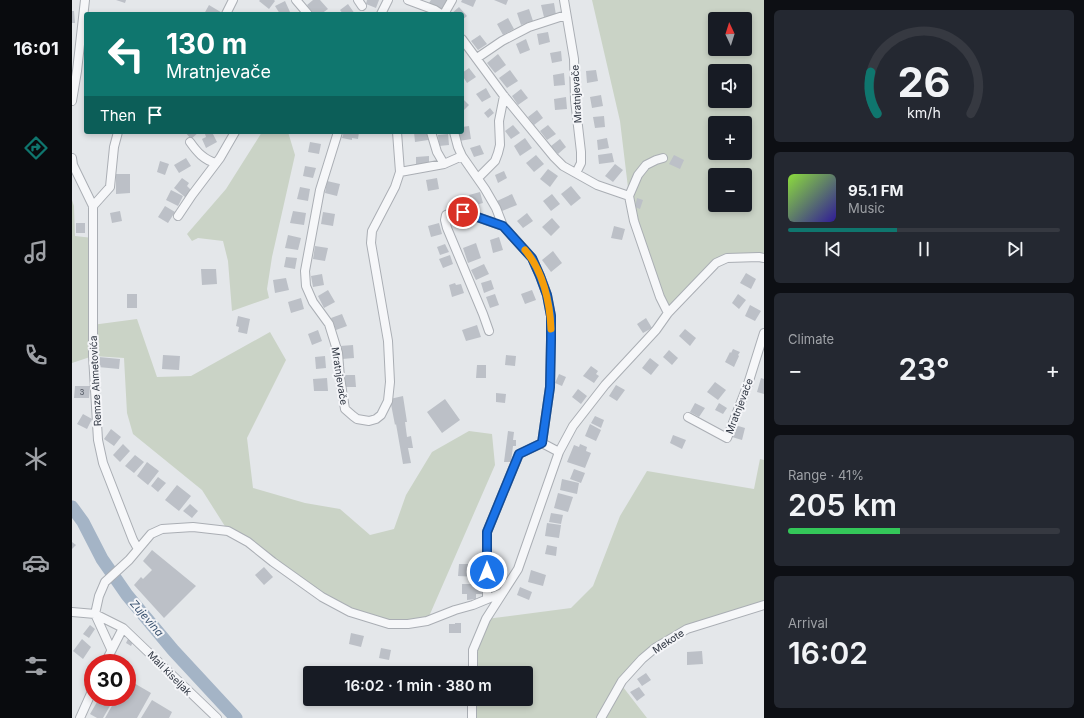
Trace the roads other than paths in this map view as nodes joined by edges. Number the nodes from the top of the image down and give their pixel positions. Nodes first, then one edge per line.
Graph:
1 (233, 0) edge
2 (296, 0) edge
3 (388, 0) edge
4 (408, 0) edge
5 (452, 0) edge
6 (564, 0) edge
7 (86, 1) edge
8 (424, 3) edge
9 (84, 12) edge
10 (227, 12) edge
11 (306, 12) edge
12 (382, 12) edge
13 (438, 12) edge
14 (443, 12) edge
15 (84, 15) edge
16 (566, 15) junction
17 (464, 42) edge
18 (476, 58) junction
19 (504, 96) junction
20 (72, 101) edge
21 (117, 134) edge
22 (234, 134) edge
23 (337, 134) edge
24 (397, 134) edge
25 (432, 134) edge
26 (455, 134) edge
27 (190, 142) dead end
28 (462, 156) junction
29 (72, 158) edge
30 (664, 158) dead end
31 (216, 163) junction
32 (444, 164) junction
33 (400, 172) junction
34 (576, 173) junction
35 (478, 178) junction
36 (629, 196) junction
37 (93, 206) junction
38 (178, 216) dead end
39 (503, 226) junction
40 (764, 258) edge
41 (668, 313) junction
42 (489, 331) dead end
43 (764, 333) edge
44 (688, 417) dead end
45 (542, 443) junction
46 (559, 452) junction
47 (138, 549) junction
48 (502, 593) junction
49 (487, 599) junction
50 (764, 605) edge
51 (72, 612) edge
52 (95, 614) junction
53 (123, 628) junction
54 (112, 649) junction
55 (110, 654) edge
56 (473, 666) edge
57 (85, 706) edge
58 (472, 706) edge
59 (80, 718) edge
60 (217, 718) edge
61 (472, 718) edge
62 (601, 718) edge

1 - 10 street
2 - 11 street
3 - 12 street
4 - 8 street
5 - 14 street
6 - 16 street, Mratnjevače
7 - 9 street
8 - 13 street
15 - 20 street
16 - 18 street
16 - 34 street, Mratnjevače
17 - 18 street
18 - 19 street
19 - 34 street
19 - 35 street
21 - 37 street
22 - 31 street
23 - 33 street, Mratnjevače
24 - 33 street, Mratnjevače
25 - 32 street
26 - 28 street
27 - 31 street
28 - 32 street
28 - 35 street
29 - 37 street, Remze Ahmetovića
30 - 36 street
31 - 38 street
32 - 33 street
34 - 36 street
35 - 39 street
36 - 41 street
37 - 47 street, Remze Ahmetovića
39 - 42 street
39 - 45 street
40 - 41 street
41 - 46 street
43 - 44 street, Mratnjevače
45 - 46 street
45 - 49 street
46 - 48 street
47 - 49 street
47 - 52 street
48 - 49 street
48 - 56 street
50 - 62 street, Mekote
51 - 52 street, Mali kiseljak
52 - 53 street, Mali kiseljak
52 - 54 street
53 - 54 street
53 - 60 street, Mali kiseljak
54 - 55 street
57 - 59 street
58 - 61 street

